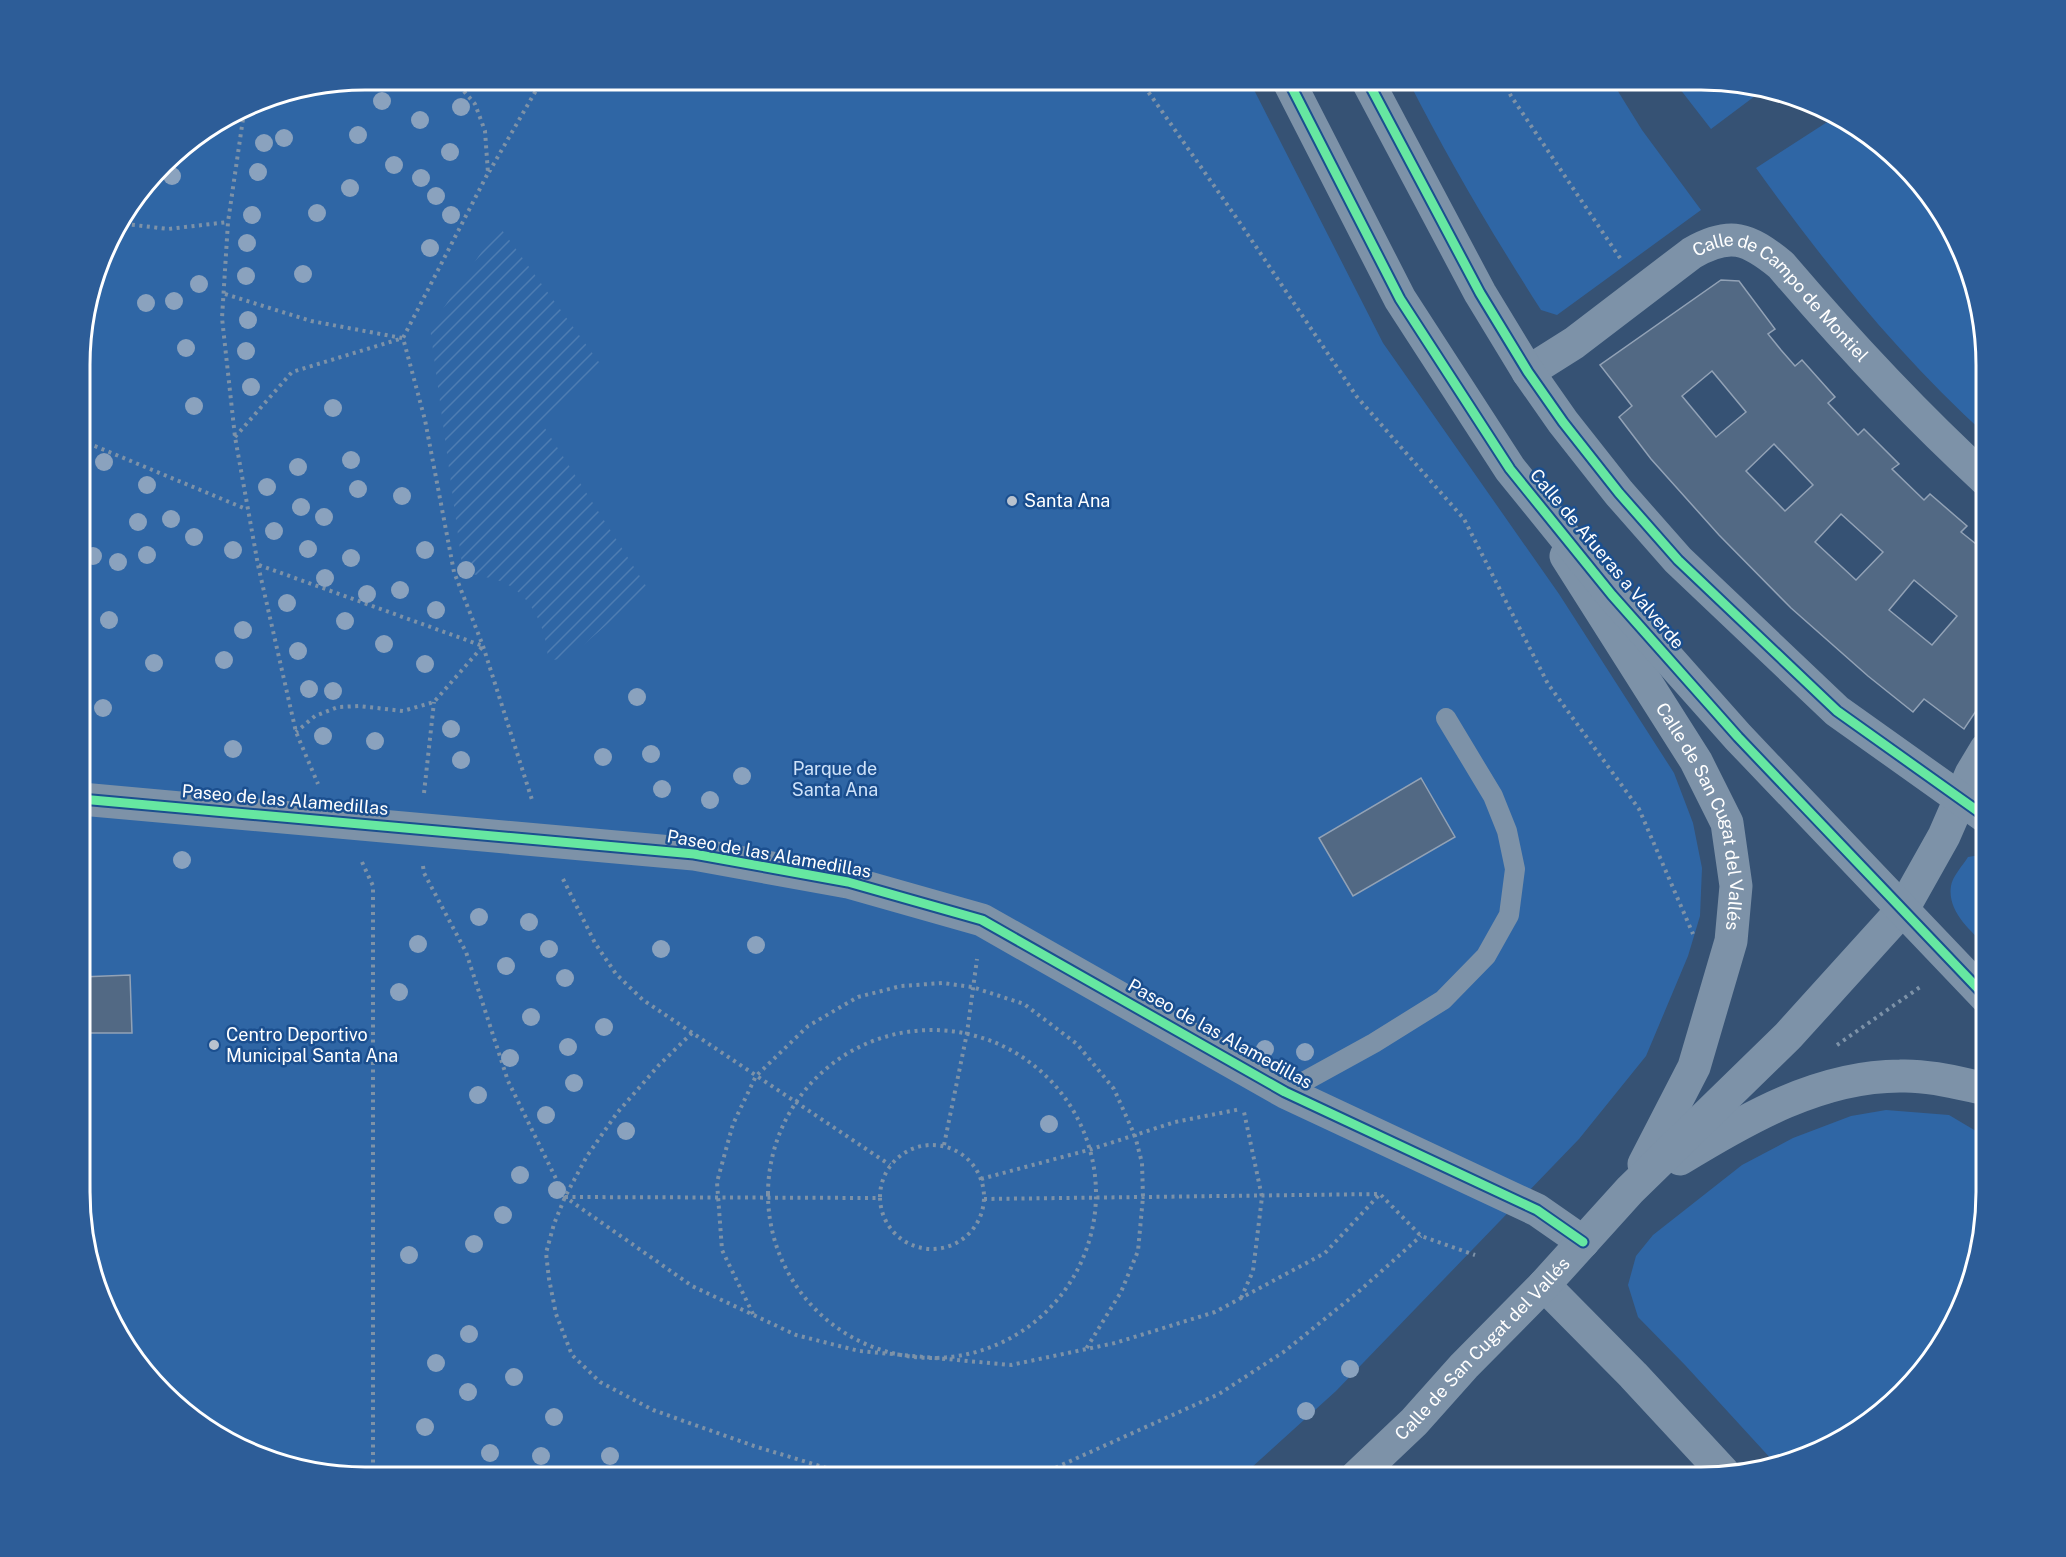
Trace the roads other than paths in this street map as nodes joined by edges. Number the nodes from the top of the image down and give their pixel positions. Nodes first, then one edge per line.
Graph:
1 (1293, 90) edge
2 (1372, 90) edge
3 (1528, 372) junction
4 (1510, 469) junction
5 (1976, 471) edge
6 (1446, 718) dead end
7 (1976, 766) edge
8 (90, 800) edge
9 (1973, 808) edge
10 (1903, 909) junction
11 (1976, 986) edge
12 (1976, 1087) edge
13 (1285, 1092) junction
14 (1630, 1190) junction
15 (1583, 1242) junction
16 (1544, 1285) junction
17 (1718, 1466) edge
18 (1367, 1467) edge

1 - 4 street, Calle de Afueras a Valverde
2 - 3 street
3 - 5 street, Calle de Campo de Montiel
3 - 9 street
4 - 10 street, Calle de Afueras a Valverde
4 - 14 street, Calle de San Cugat del Vallés
6 - 13 lane
7 - 9 street, Calle de San Cugat del Vallés
8 - 13 street, Paseo de las Alamedillas
9 - 10 street, Calle de San Cugat del Vallés
10 - 11 street, Calle de Afueras a Valverde
10 - 14 street, Calle de San Cugat del Vallés
12 - 14 street, Calle de San Cugat del Vallés
13 - 15 street, Paseo de las Alamedillas
14 - 15 street, Calle de San Cugat del Vallés
15 - 16 street, Calle de San Cugat del Vallés
16 - 17 street
16 - 18 street, Calle de San Cugat del Vallés

